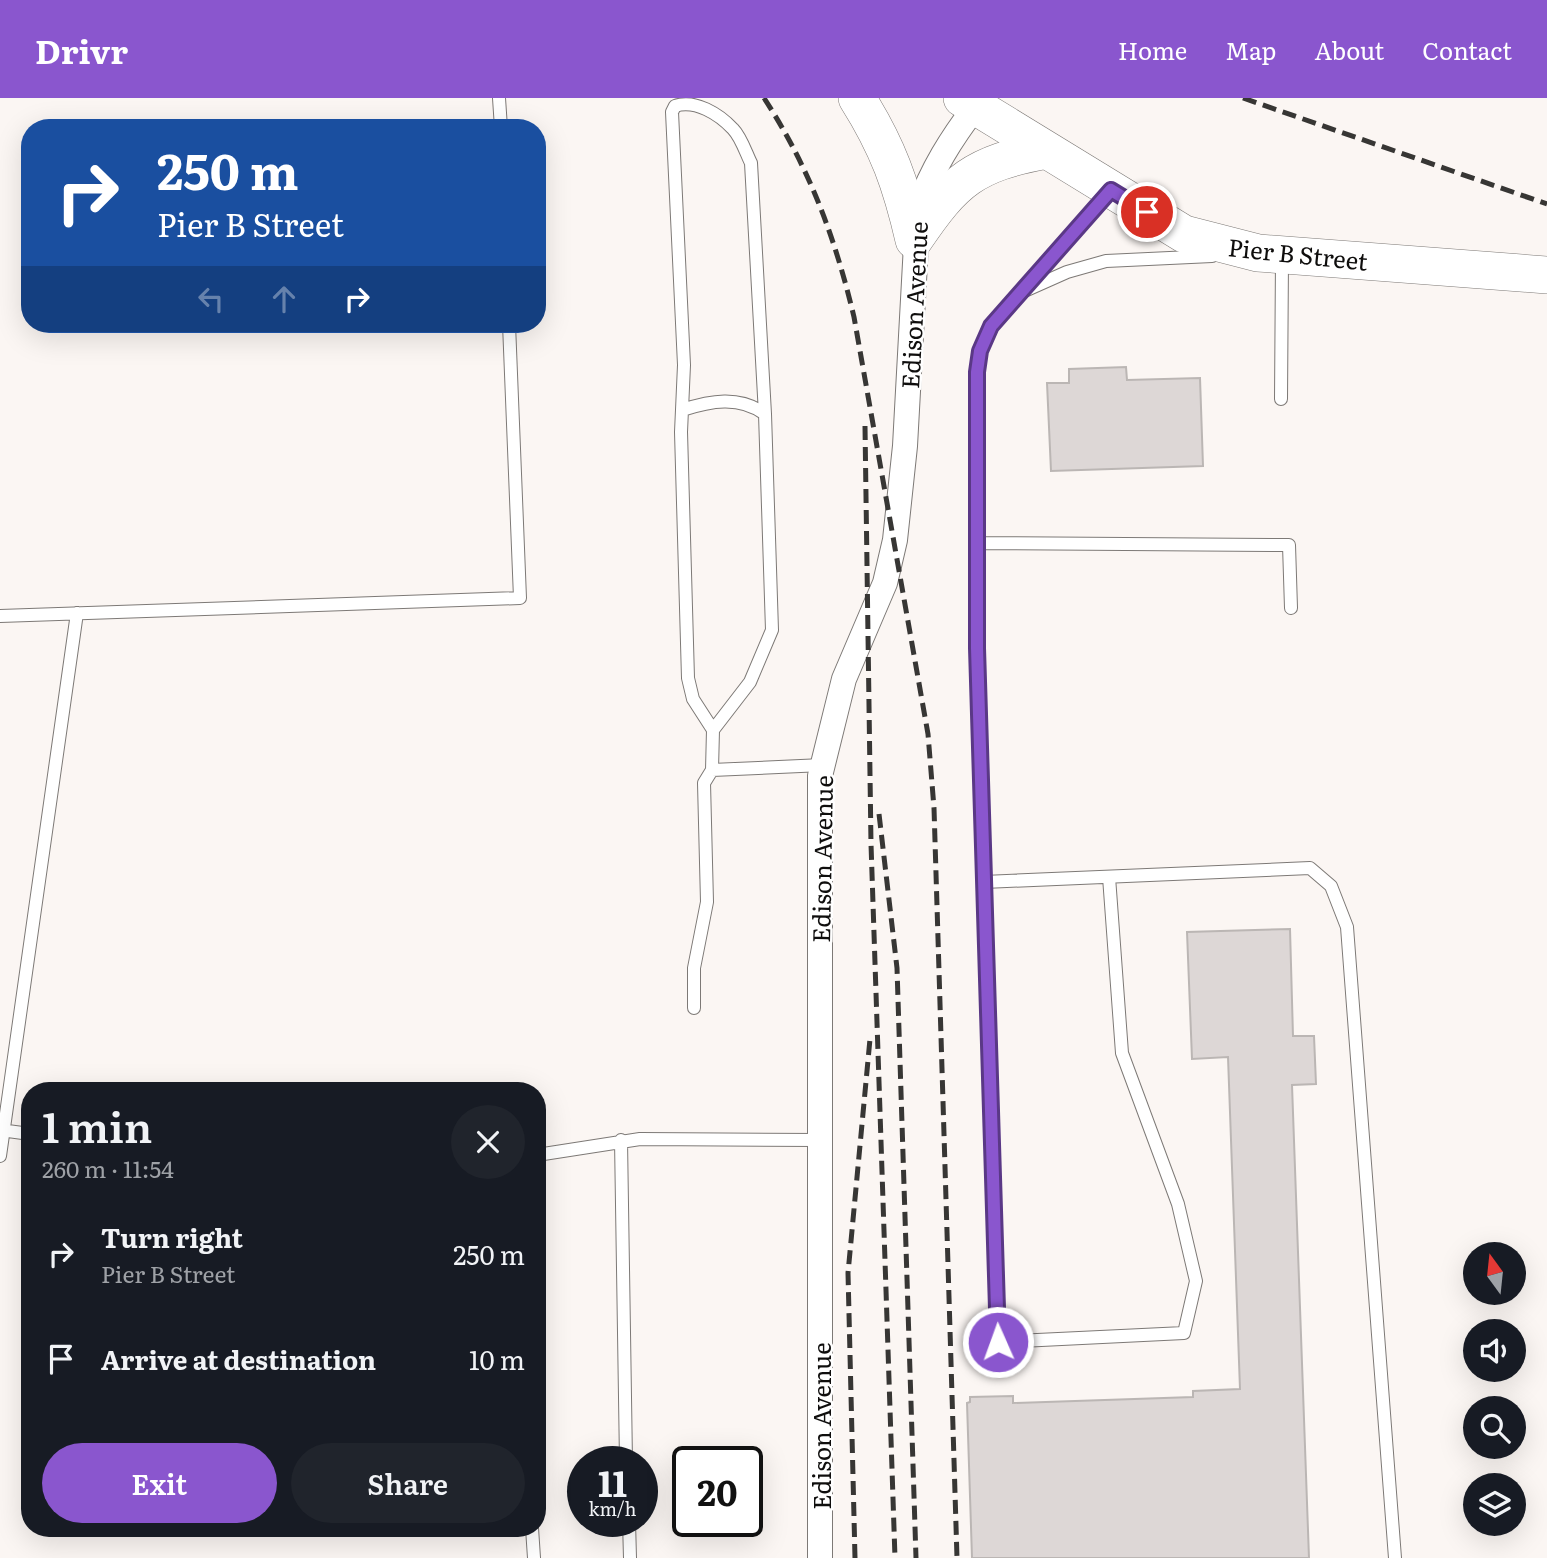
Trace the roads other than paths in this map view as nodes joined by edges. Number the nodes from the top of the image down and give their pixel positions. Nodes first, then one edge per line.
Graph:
1 (499, 98) edge
2 (857, 98) edge
3 (969, 102) edge
4 (500, 119) edge
5 (1046, 150) junction
6 (1111, 190) junction
7 (914, 240) junction
8 (1270, 254) junction
9 (1547, 275) edge
10 (1015, 295) junction
11 (509, 333) edge
12 (1281, 399) dead end
13 (682, 410) junction
14 (765, 414) junction
15 (977, 543) junction
16 (1291, 608) dead end
17 (77, 613) junction
18 (0, 616) edge
19 (712, 730) junction
20 (822, 765) junction
21 (712, 770) junction
22 (1109, 877) junction
23 (984, 882) junction
24 (694, 1008) dead end
25 (2, 1130) edge
26 (21, 1133) edge
27 (621, 1140) junction
28 (820, 1140) junction
29 (546, 1153) edge
30 (0, 1156) edge
31 (626, 1446) edge
32 (533, 1537) edge
33 (629, 1537) edge
34 (534, 1558) edge
35 (630, 1558) edge
36 (820, 1558) edge
37 (1395, 1558) edge

1 - 4 lane
2 - 7 street
3 - 5 street, Pier B Street
3 - 7 street, Edison Avenue
5 - 6 street, Pier B Street
5 - 7 street
6 - 8 street, Pier B Street
6 - 10 lane
7 - 20 street, Edison Avenue
8 - 9 street, Pier B Street
8 - 10 lane
8 - 12 lane
10 - 15 lane
11 - 17 lane
13 - 14 lane
13 - 14 lane
13 - 19 lane
14 - 19 lane
15 - 16 lane
15 - 23 lane
17 - 18 lane
17 - 25 lane
19 - 21 lane
20 - 21 lane
20 - 28 street, Edison Avenue
21 - 24 lane
22 - 23 lane
22 - 23 lane
22 - 37 lane
25 - 26 lane
25 - 30 lane
27 - 28 lane
27 - 29 lane
27 - 31 lane
28 - 36 street, Edison Avenue
32 - 34 lane
33 - 35 lane

